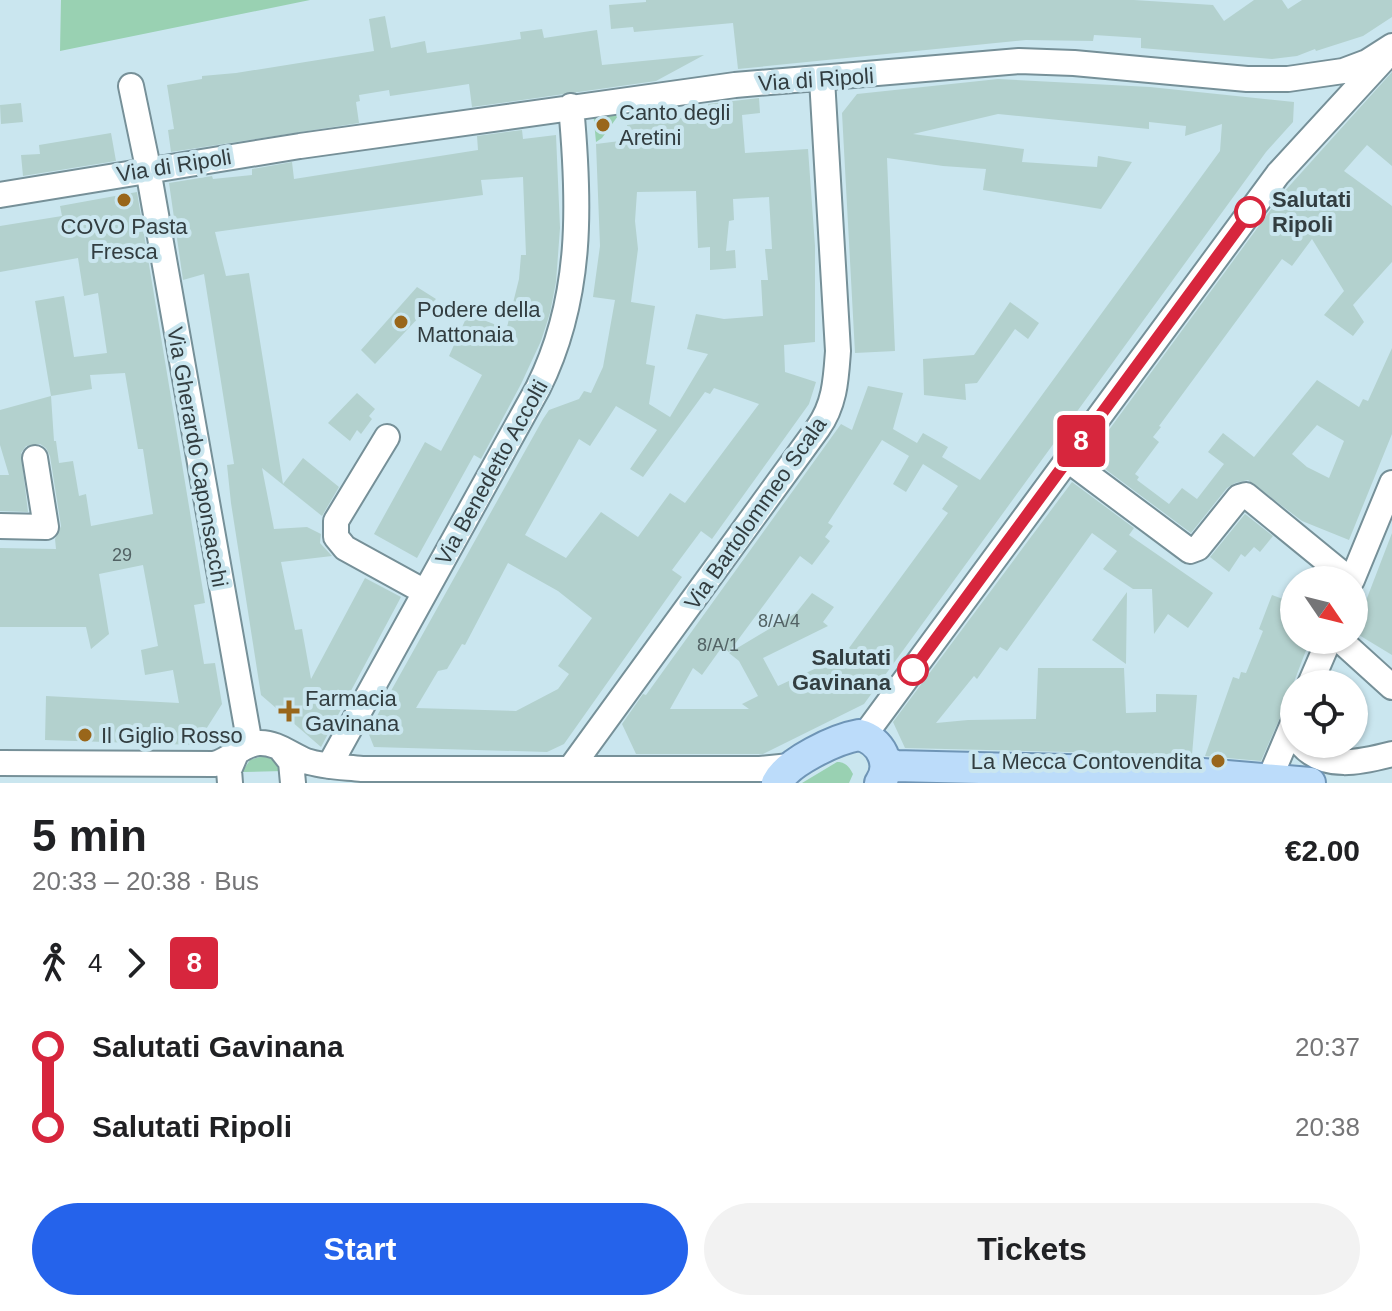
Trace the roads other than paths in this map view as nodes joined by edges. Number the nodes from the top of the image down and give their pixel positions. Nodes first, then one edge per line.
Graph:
1 (1392, 48) edge
2 (822, 79) junction
3 (131, 86) dead end
4 (571, 106) junction
5 (148, 169) junction
6 (0, 195) edge
7 (387, 437) dead end
8 (35, 458) dead end
9 (1068, 460) junction
10 (1392, 483) edge
11 (0, 526) edge
12 (1334, 566) edge
13 (1357, 566) edge
14 (425, 592) junction
15 (1355, 654) edge
16 (1392, 687) edge
17 (864, 736) junction
18 (280, 748) junction
19 (243, 750) junction
20 (1280, 754) edge
21 (1392, 754) edge
22 (1321, 758) edge
23 (0, 763) edge
24 (329, 766) junction
25 (570, 769) junction
26 (883, 772) edge
27 (783, 775) edge
28 (1269, 780) junction
29 (230, 783) edge
30 (293, 783) edge
31 (1310, 783) edge

1 - 2 street, Via di Ripoli
1 - 9 street
2 - 4 street, Via di Ripoli
2 - 25 street, Via Bartolommeo Scala
3 - 5 street, Via Gherardo Caponsacchi
4 - 5 street, Via di Ripoli
4 - 14 street, Via Benedetto Accolti
5 - 6 street, Via di Ripoli
5 - 19 street, Via Gherardo Caponsacchi
7 - 14 street
8 - 11 street
9 - 12 street
9 - 17 street
10 - 13 street
14 - 24 street, Via Benedetto Accolti
15 - 16 street
17 - 26 main road
17 - 27 main road
18 - 19 street
18 - 24 street
18 - 30 street
19 - 23 street
19 - 29 street
20 - 28 street
21 - 22 street
24 - 25 street
25 - 27 street
26 - 28 main road
28 - 31 main road

